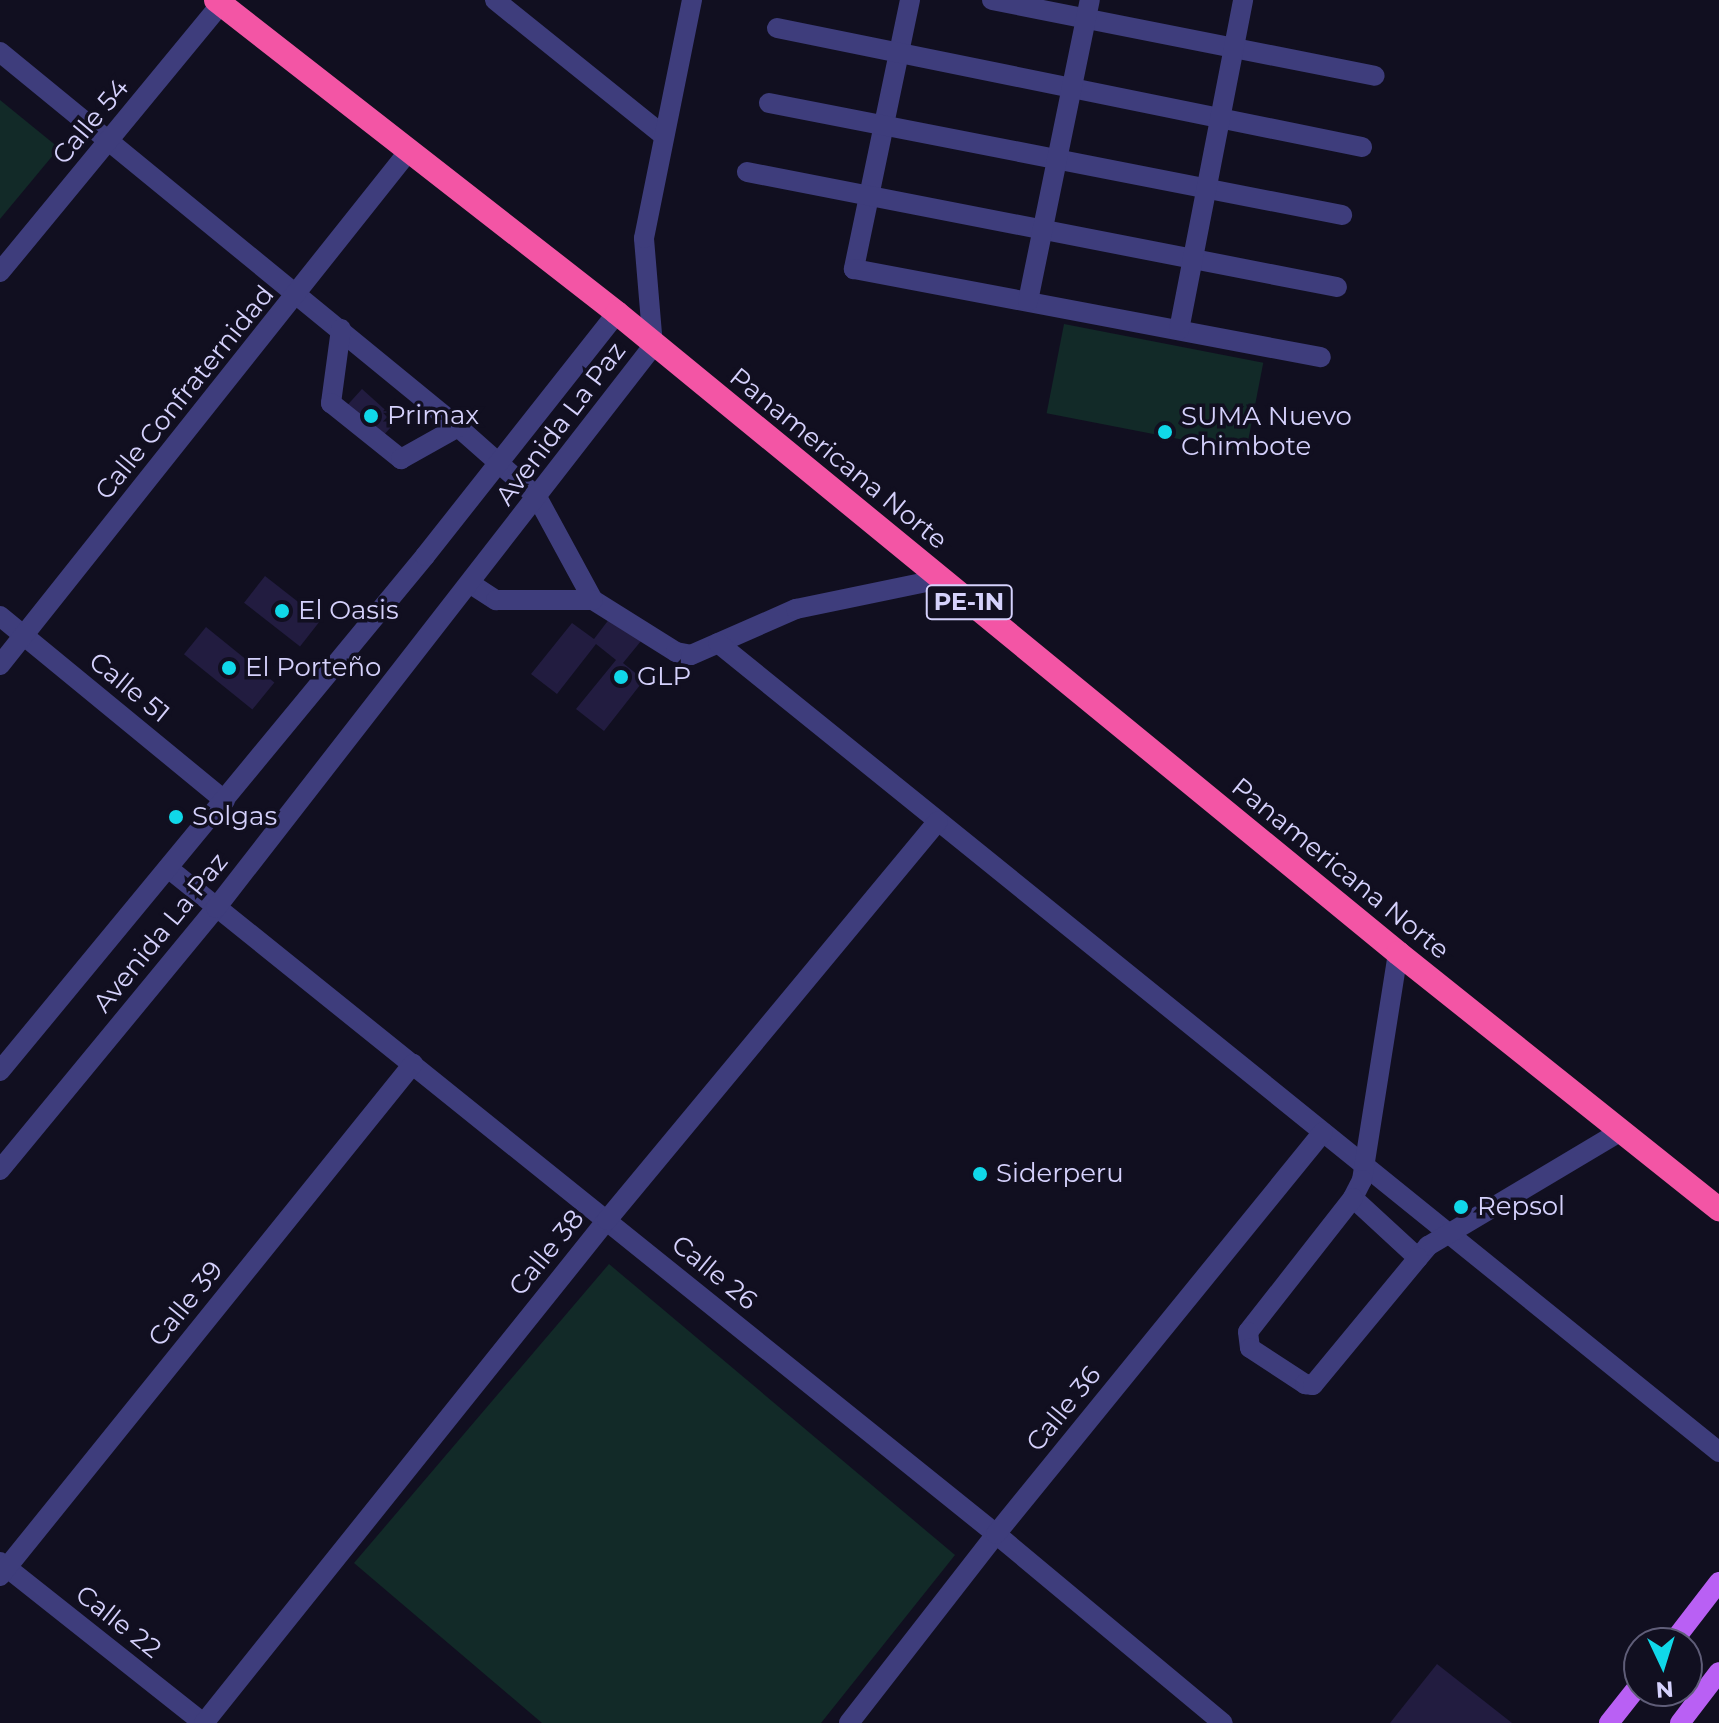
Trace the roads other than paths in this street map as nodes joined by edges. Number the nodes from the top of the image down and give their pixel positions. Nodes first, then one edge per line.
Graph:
1 (495, 0) edge
2 (692, 0) edge
3 (910, 0) edge
4 (992, 0) edge
5 (1243, 0) edge
6 (218, 2) edge
7 (1088, 9) edge
8 (777, 28) dead end
9 (1234, 48) junction
10 (0, 52) edge
11 (899, 53) junction
12 (1375, 76) dead end
13 (1072, 88) junction
14 (769, 103) dead end
15 (1220, 118) junction
16 (884, 125) junction
17 (664, 136) junction
18 (109, 141) junction
19 (1362, 147) dead end
20 (408, 152) junction
21 (1057, 160) junction
22 (747, 172) dead end
23 (1207, 189) junction
24 (869, 196) junction
25 (1342, 215) dead end
26 (1043, 230) junction
27 (1193, 259) junction
28 (0, 272) edge
29 (1337, 287) dead end
30 (298, 294) junction
31 (1028, 301) junction
32 (617, 313) junction
33 (341, 329) junction
34 (1179, 330) junction
35 (653, 346) junction
36 (1321, 357) dead end
37 (458, 427) junction
38 (497, 462) junction
39 (537, 497) junction
40 (941, 579) junction
41 (471, 584) junction
42 (593, 600) junction
43 (0, 616) edge
44 (24, 635) junction
45 (718, 643) junction
46 (0, 665) edge
47 (225, 801) junction
48 (938, 821) junction
49 (168, 868) junction
50 (216, 908) junction
51 (1398, 953) junction
52 (413, 1064) junction
53 (0, 1071) edge
54 (1621, 1131) junction
55 (1323, 1132) junction
56 (1364, 1166) junction
57 (0, 1170) edge
58 (1353, 1198) junction
59 (1719, 1209) edge
60 (607, 1220) junction
61 (1449, 1234) junction
62 (1418, 1258) junction
63 (1719, 1452) edge
64 (996, 1534) junction
65 (2, 1569) edge
66 (1719, 1582) edge
67 (1684, 1627) edge
68 (1719, 1672) edge
69 (1623, 1705) edge
70 (851, 1722) edge
71 (203, 1723) edge
72 (1223, 1723) edge
73 (1609, 1723) edge
74 (1680, 1723) edge

1 - 17 street
2 - 17 street
3 - 11 street
4 - 7 street
5 - 9 street
6 - 18 street, Calle 54
6 - 20 highway, Panamericana Norte / PE-1N
7 - 9 street
7 - 13 street
8 - 11 street
9 - 12 street
9 - 15 street
10 - 18 street
11 - 13 street
11 - 16 street
13 - 15 street
13 - 21 street
14 - 16 street
15 - 19 street
15 - 23 street
16 - 21 street
16 - 24 street
17 - 35 street
18 - 28 street, Calle 54
18 - 30 street
20 - 30 street, Calle Confraternidad
20 - 32 highway, Panamericana Norte / PE-1N
21 - 23 street
21 - 26 street
22 - 24 street
23 - 25 street
23 - 27 street
24 - 26 street
24 - 31 street
26 - 27 street
26 - 31 street
27 - 29 street
27 - 34 street
30 - 33 street
30 - 44 street, Calle Confraternidad
31 - 34 street
32 - 35 highway, Panamericana Norte / PE-1N
32 - 38 street, Avenida La Paz
33 - 37 street
33 - 37 street
34 - 36 street
35 - 39 street, Avenida La Paz
35 - 40 highway, Panamericana Norte / PE-1N
37 - 38 street
38 - 39 street
38 - 47 street, Avenida La Paz
39 - 41 street, Avenida La Paz
39 - 42 street
40 - 45 street
40 - 51 highway, Panamericana Norte / PE-1N
41 - 42 street
41 - 50 street, Avenida La Paz
42 - 45 street
43 - 44 street, Calle 51
44 - 46 street, Calle Confraternidad
44 - 47 street, Calle 51
45 - 48 street
47 - 49 street, Avenida La Paz
48 - 55 street
48 - 60 street, Calle 38
49 - 50 street, Calle 26
49 - 53 street, Avenida La Paz
50 - 52 street, Calle 26
50 - 57 street, Avenida La Paz
51 - 54 highway, Panamericana Norte / PE-1N
51 - 56 street
52 - 60 street, Calle 26
52 - 65 street, Calle 39
54 - 59 highway, Panamericana Norte / PE-1N
54 - 61 street
55 - 56 street
55 - 64 street, Calle 36
56 - 58 street
56 - 61 street
58 - 62 street
58 - 62 street
60 - 64 street, Calle 26
60 - 71 street, Calle 38
61 - 62 street
61 - 63 street
64 - 70 street, Calle 36
64 - 72 street, Calle 26
65 - 71 street, Calle 22
66 - 67 main road
68 - 74 main road
69 - 73 main road

